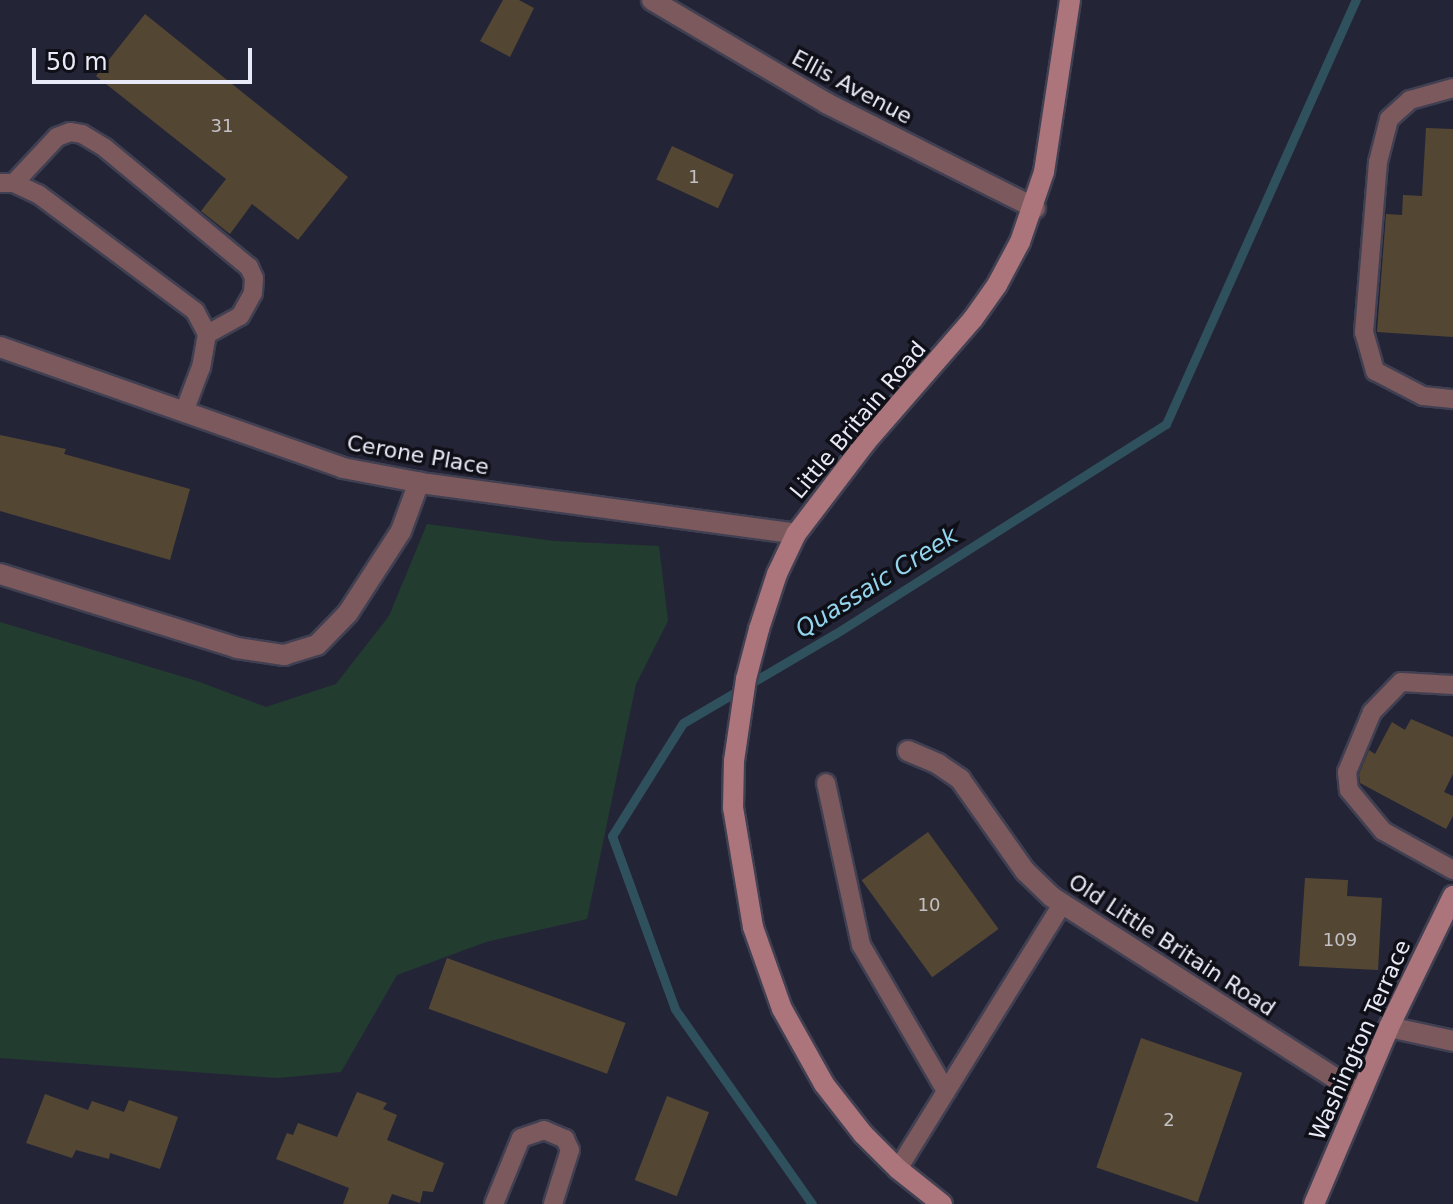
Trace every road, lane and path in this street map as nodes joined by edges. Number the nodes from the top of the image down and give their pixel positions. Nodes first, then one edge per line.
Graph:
1 (652, 0) edge
2 (1070, 0) edge
3 (1453, 88) edge
4 (7, 183) edge
5 (1035, 208) junction
6 (207, 334) junction
7 (0, 347) edge
8 (1453, 399) edge
9 (184, 412) junction
10 (419, 482) junction
11 (796, 534) junction
12 (0, 574) edge
13 (1453, 685) edge
14 (908, 751) dead end
15 (826, 783) dead end
16 (1453, 870) edge
17 (1453, 896) edge
18 (1062, 904) junction
19 (1389, 1027) junction
20 (1453, 1041) edge
21 (946, 1091) junction
22 (1360, 1094) junction
23 (898, 1169) junction
24 (494, 1204) edge
25 (553, 1204) edge
26 (942, 1204) edge
27 (1314, 1204) edge

1 - 5 street, Ellis Avenue
2 - 5 street, Little Britain Road
3 - 8 lane
4 - 6 lane
4 - 6 lane
5 - 11 street, Little Britain Road
6 - 9 lane
7 - 9 street, Cerone Place
9 - 10 street, Cerone Place
10 - 11 street, Cerone Place
10 - 12 street
11 - 23 street, Little Britain Road
13 - 16 lane
14 - 18 street, Old Little Britain Road
15 - 21 lane
17 - 19 street, Washington Terrace
18 - 21 lane
18 - 22 street, Old Little Britain Road
19 - 20 street
19 - 22 street, Washington Terrace
21 - 23 lane
22 - 27 street, Washington Terrace
23 - 26 street, Little Britain Road
24 - 25 lane

